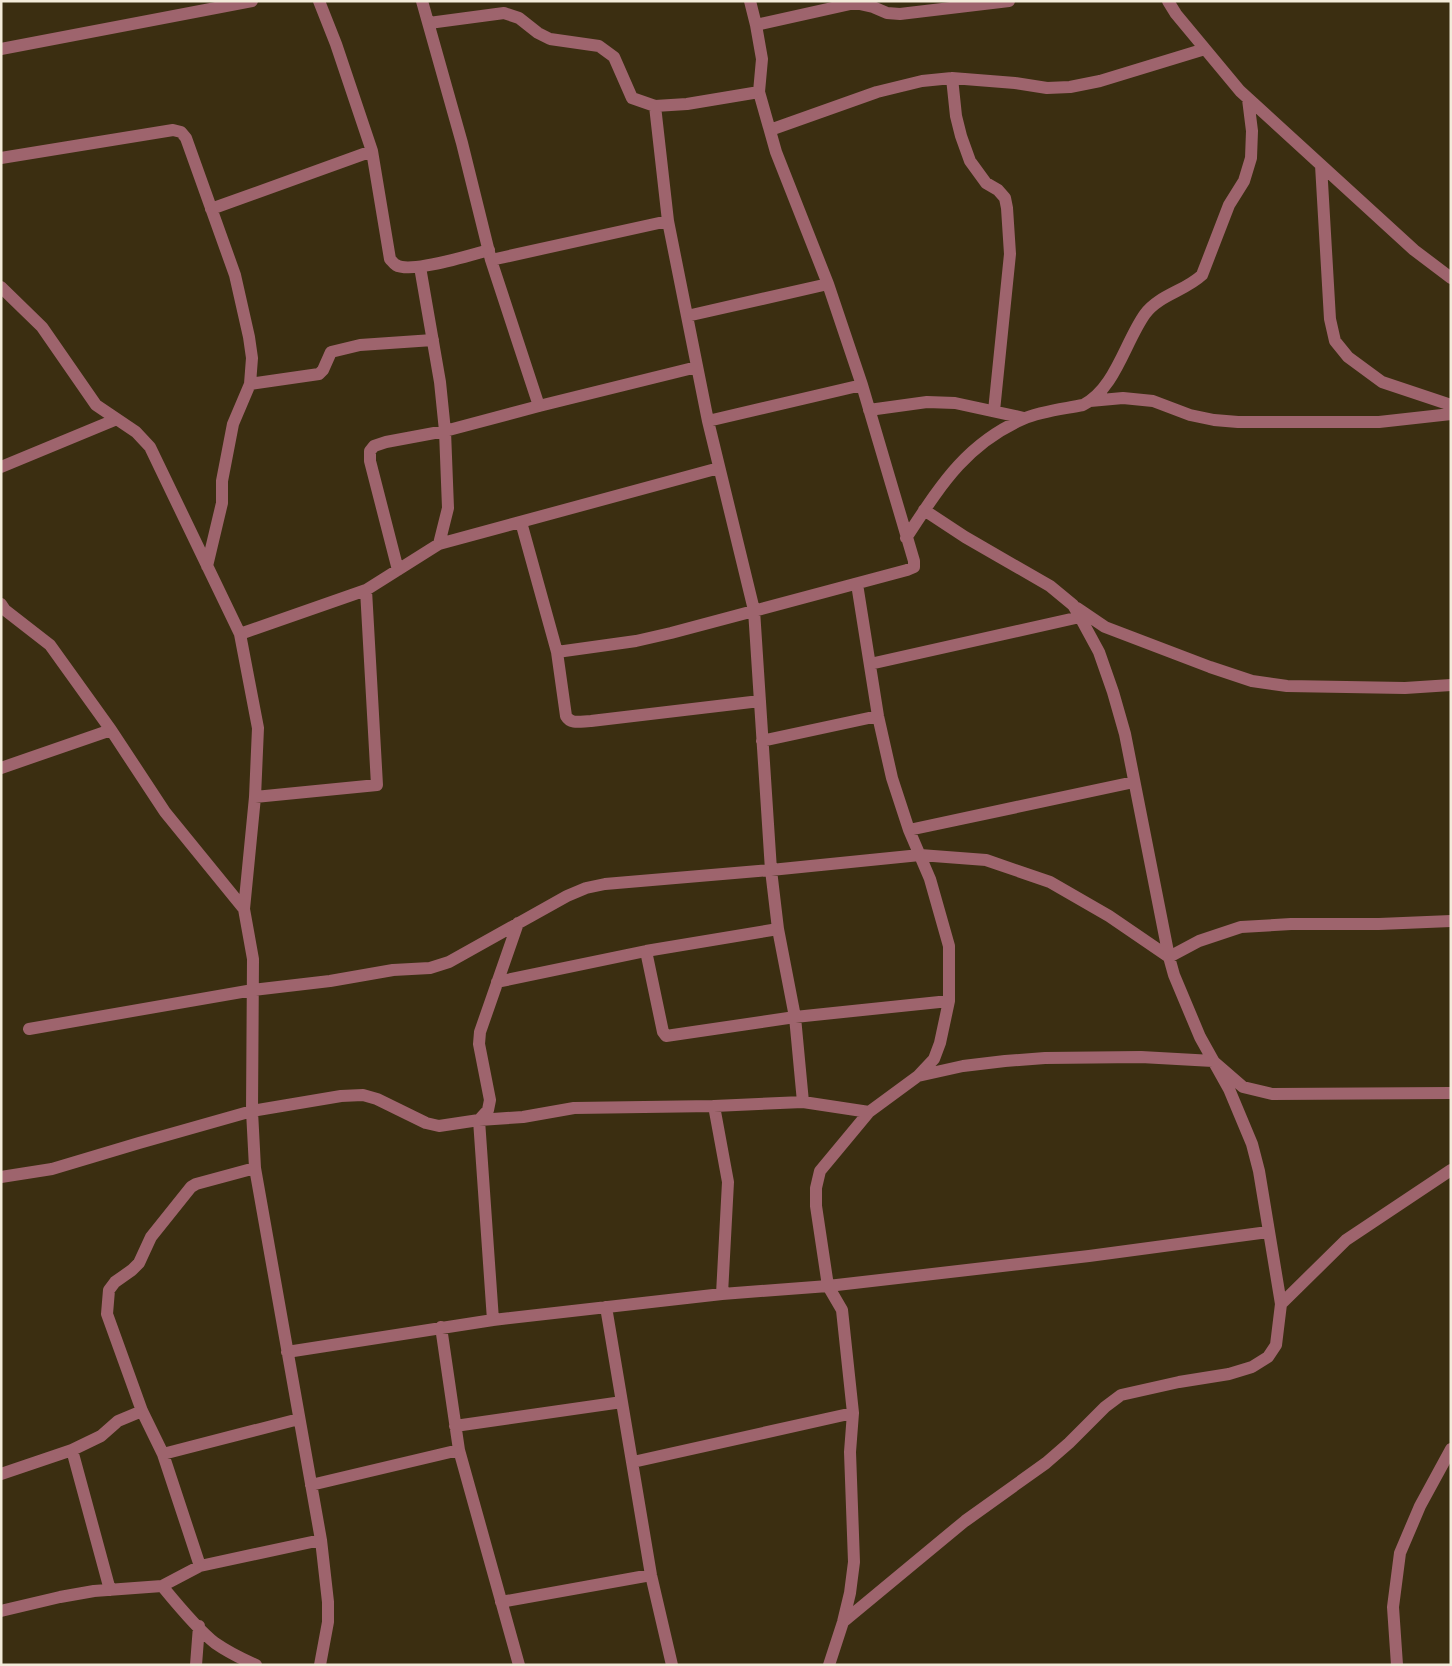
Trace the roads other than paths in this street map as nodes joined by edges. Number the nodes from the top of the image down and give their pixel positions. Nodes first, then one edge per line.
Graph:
1 (252, 1) edge
2 (319, 1) edge
3 (422, 1) edge
4 (750, 1) edge
5 (1008, 1) edge
6 (1168, 1) edge
7 (854, 2) edge
8 (429, 24) junction
9 (756, 25) junction
10 (1, 49) edge
11 (1205, 49) junction
12 (952, 78) junction
13 (759, 92) junction
14 (1248, 99) junction
15 (655, 106) junction
16 (770, 130) junction
17 (372, 151) junction
18 (1, 158) edge
19 (1321, 164) junction
20 (211, 209) junction
21 (668, 220) junction
22 (490, 255) junction
23 (420, 267) junction
24 (1451, 278) edge
25 (828, 284) junction
26 (1, 288) edge
27 (687, 316) junction
28 (433, 340) junction
29 (697, 367) junction
30 (250, 384) junction
31 (862, 385) junction
32 (1090, 401) junction
33 (1451, 405) edge
34 (539, 406) junction
35 (869, 410) junction
36 (994, 411) junction
37 (1451, 414) edge
38 (1024, 418) junction
39 (117, 419) junction
40 (708, 421) junction
41 (445, 431) junction
42 (1, 468) edge
43 (719, 468) junction
44 (924, 510) junction
45 (521, 522) junction
46 (906, 538) junction
47 (440, 544) junction
48 (207, 566) junction
49 (398, 570) junction
50 (857, 584) junction
51 (366, 590) junction
52 (1, 604) edge
53 (1073, 606) junction
54 (754, 610) junction
55 (1080, 618) junction
56 (240, 634) junction
57 (557, 652) junction
58 (870, 664) junction
59 (1451, 685) edge
60 (760, 701) junction
61 (878, 716) junction
62 (111, 730) junction
63 (762, 741) junction
64 (1, 768) edge
65 (1134, 782) junction
66 (255, 796) junction
67 (909, 830) junction
68 (920, 855) junction
69 (771, 870) junction
70 (244, 909) junction
71 (1451, 921) edge
72 (518, 923) junction
73 (778, 929) junction
74 (646, 951) junction
75 (1169, 957) junction
76 (497, 982) junction
77 (253, 990) junction
78 (949, 1001) junction
79 (795, 1017) junction
80 (29, 1029) dead end
81 (1213, 1061) junction
82 (918, 1076) junction
83 (1451, 1093) edge
84 (803, 1102) junction
85 (714, 1106) junction
86 (252, 1111) junction
87 (869, 1112) junction
88 (480, 1120) junction
89 (255, 1168) junction
90 (1451, 1170) edge
91 (1, 1177) edge
92 (1268, 1232) junction
93 (828, 1286) junction
94 (722, 1294) junction
95 (1281, 1304) junction
96 (606, 1307) junction
97 (493, 1320) junction
98 (441, 1327) junction
99 (287, 1352) junction
100 (622, 1402) junction
101 (142, 1411) junction
102 (853, 1413) junction
103 (299, 1419) junction
104 (454, 1426) junction
105 (1451, 1449) edge
106 (72, 1450) junction
107 (458, 1450) junction
108 (163, 1454) junction
109 (633, 1462) junction
110 (1, 1474) edge
111 (311, 1485) junction
112 (321, 1540) junction
113 (200, 1566) junction
114 (651, 1575) junction
115 (162, 1586) junction
116 (110, 1590) junction
117 (502, 1602) junction
118 (1, 1611) edge
119 (843, 1622) junction
120 (198, 1626) junction
121 (196, 1665) edge
122 (256, 1665) edge
123 (320, 1665) edge
124 (519, 1665) edge
125 (672, 1665) edge
126 (829, 1665) edge
127 (1397, 1665) edge

1 - 10 street
2 - 17 street
3 - 8 street
4 - 9 street
5 - 7 street
6 - 11 street
7 - 9 street
8 - 15 street
8 - 22 street
9 - 13 street
11 - 12 street
11 - 14 street
12 - 16 street
12 - 36 street
13 - 15 street
13 - 16 street
14 - 19 street
14 - 32 street
15 - 21 street
16 - 25 street
17 - 20 street
17 - 23 street
18 - 20 street
19 - 24 street
19 - 33 street
20 - 30 street
21 - 22 street
21 - 27 street
22 - 23 street
22 - 34 street
23 - 28 street
25 - 27 street
25 - 31 street
26 - 39 street
27 - 29 street
28 - 30 street
28 - 41 street
29 - 34 street
29 - 40 street
30 - 48 street
31 - 35 street
31 - 40 street
32 - 37 street
32 - 38 street
34 - 41 street
35 - 36 street
35 - 46 street
36 - 38 street
38 - 44 street
39 - 42 street
39 - 48 street
40 - 43 street
41 - 47 street
41 - 49 street
43 - 45 street
43 - 54 street
44 - 46 street
44 - 53 street
45 - 47 street
45 - 57 street
46 - 50 street
47 - 49 street
48 - 56 street
49 - 51 street
50 - 54 street
50 - 58 street
51 - 56 street
51 - 66 street
52 - 62 street
53 - 55 street
53 - 59 street
54 - 57 street
54 - 60 street
55 - 58 street
55 - 65 street
56 - 66 street
57 - 60 street
58 - 61 street
60 - 63 street
61 - 63 street
61 - 67 street
62 - 64 street
62 - 70 street
63 - 69 street
65 - 67 street
65 - 75 street
66 - 70 street
67 - 68 street
68 - 69 street
68 - 75 street
68 - 78 street
69 - 72 street
69 - 73 street
70 - 77 street
71 - 75 street
72 - 76 street
72 - 77 street
73 - 74 street
73 - 79 street
74 - 76 street
74 - 79 street
75 - 81 street
76 - 88 street
77 - 80 street
77 - 86 street
78 - 79 street
78 - 82 street
79 - 84 street
81 - 82 street
81 - 83 street
81 - 92 street
82 - 87 street
84 - 85 street
84 - 87 street
85 - 88 street
85 - 94 street
86 - 88 street
86 - 89 street
86 - 91 street
87 - 93 street
88 - 97 street
89 - 99 street
89 - 101 street
90 - 95 street
92 - 93 street
92 - 95 street
93 - 94 street
93 - 102 street
94 - 96 street
95 - 119 street
96 - 97 street
96 - 100 street
97 - 98 street
98 - 99 street
98 - 104 street
99 - 103 street
100 - 104 street
100 - 109 street
101 - 106 street
101 - 108 street
102 - 109 street
102 - 119 street
103 - 108 street
103 - 111 street
104 - 107 street
105 - 127 street
106 - 110 street
106 - 116 street
107 - 111 street
107 - 117 street
108 - 113 street
109 - 114 street
111 - 112 street
112 - 113 street
112 - 123 street
113 - 115 street
114 - 117 street
114 - 125 street
115 - 116 street
115 - 120 street
116 - 118 street
117 - 124 street
119 - 126 street
120 - 121 street
120 - 122 street

